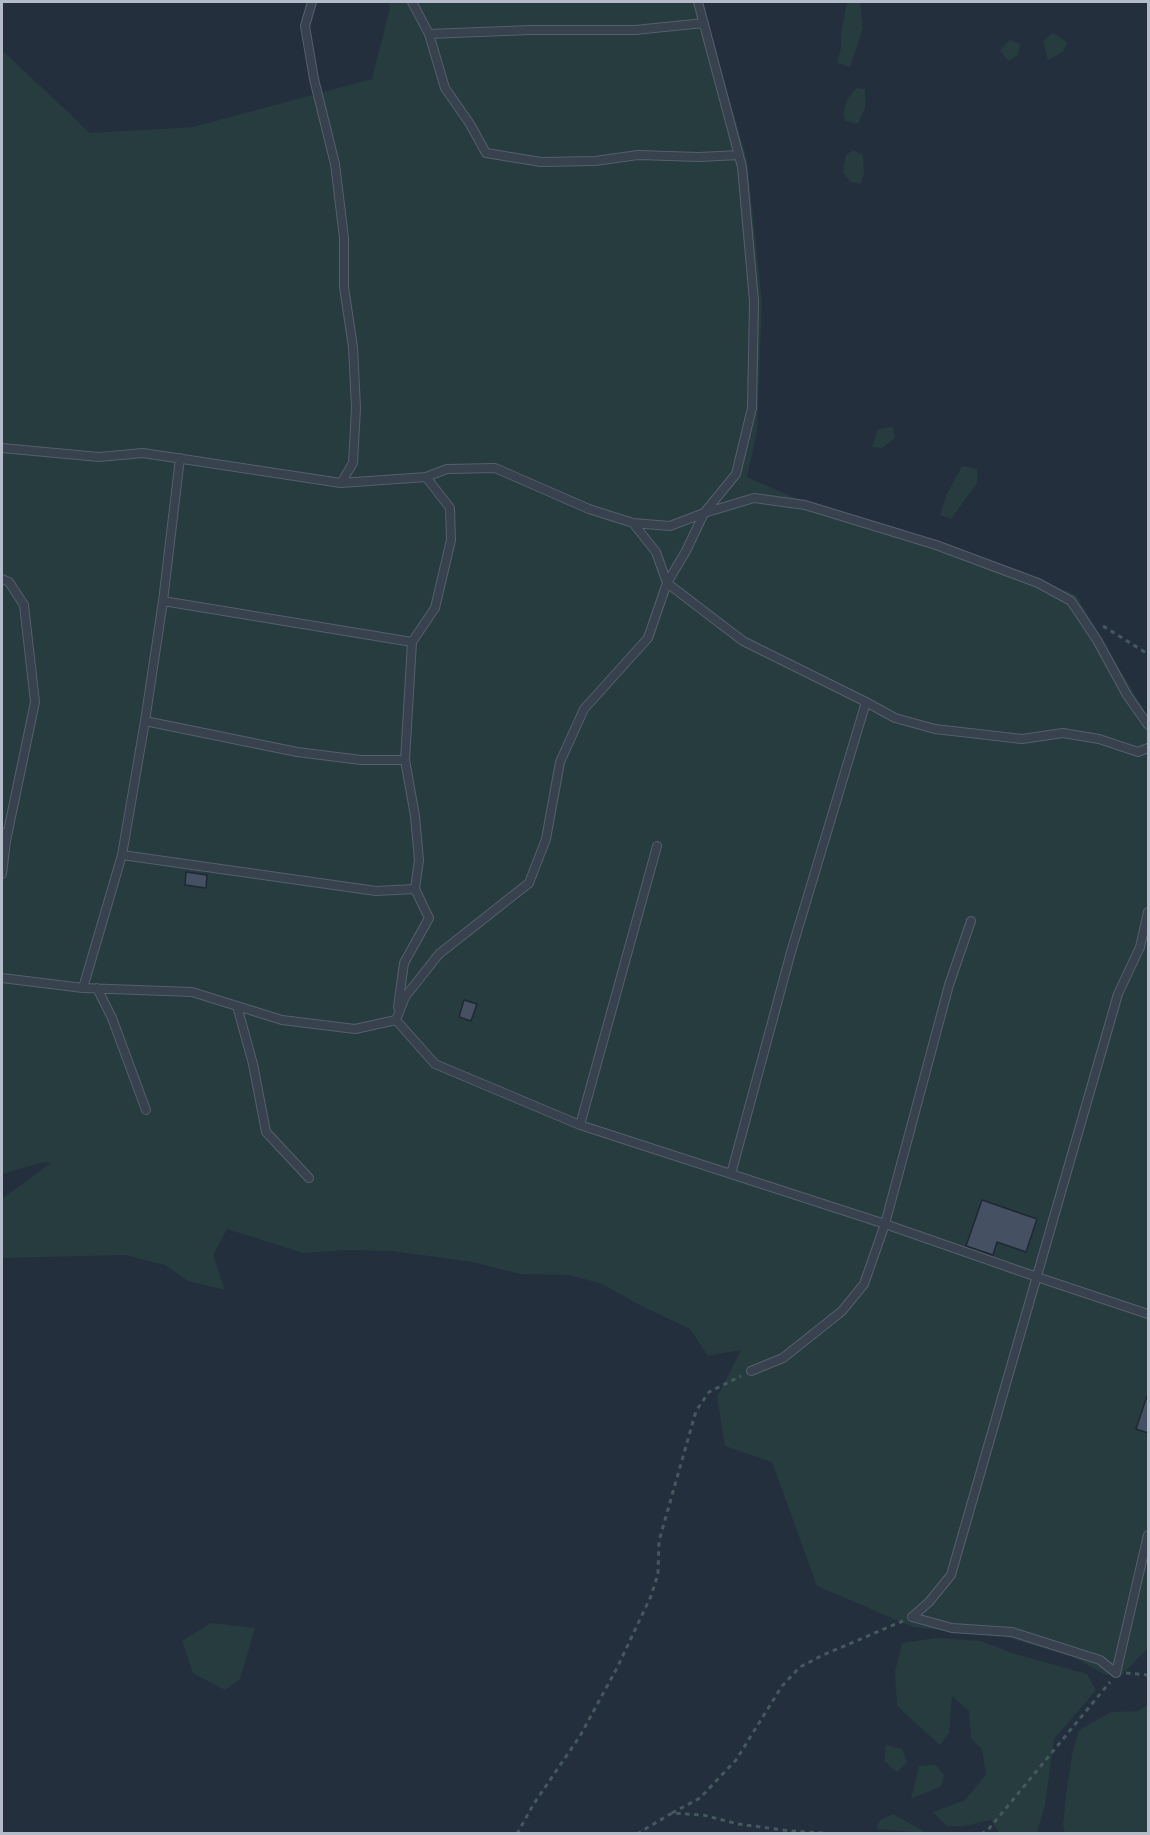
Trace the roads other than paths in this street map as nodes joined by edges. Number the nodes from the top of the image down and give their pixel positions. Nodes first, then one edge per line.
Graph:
1 (312, 2) edge
2 (412, 2) edge
3 (698, 2) edge
4 (704, 23) junction
5 (429, 34) junction
6 (739, 155) junction
7 (2, 448) edge
8 (180, 458) junction
9 (426, 477) junction
10 (341, 483) junction
11 (704, 513) junction
12 (633, 523) junction
13 (2, 579) edge
14 (667, 583) junction
15 (164, 601) junction
16 (412, 642) junction
17 (866, 702) junction
18 (145, 721) junction
19 (1149, 726) edge
20 (1149, 748) edge
21 (405, 760) junction
22 (2, 833) edge
23 (6, 841) junction
24 (657, 846) dead end
25 (122, 855) junction
26 (2, 874) edge
27 (415, 889) junction
28 (1149, 912) edge
29 (971, 921) dead end
30 (2, 978) edge
31 (83, 988) junction
32 (97, 988) junction
33 (237, 1006) junction
34 (396, 1020) junction
35 (146, 1110) dead end
36 (580, 1125) junction
37 (731, 1174) junction
38 (309, 1178) dead end
39 (885, 1224) junction
40 (1037, 1277) junction
41 (1149, 1314) edge
42 (752, 1371) road end
43 (1149, 1535) edge

1 - 10 lane
2 - 5 lane
3 - 4 lane
4 - 5 lane
4 - 6 lane
5 - 6 lane
6 - 11 lane
7 - 8 lane
8 - 10 lane
8 - 15 lane
9 - 10 lane
9 - 12 lane
9 - 16 lane
11 - 12 lane
11 - 14 lane
11 - 19 lane
12 - 14 lane
13 - 23 lane
14 - 17 lane
14 - 34 lane
15 - 16 lane
15 - 18 lane
16 - 21 lane
17 - 20 lane
17 - 37 lane
18 - 21 lane
18 - 25 lane
21 - 27 lane
22 - 23 lane
23 - 26 lane
24 - 36 lane
25 - 27 lane
25 - 31 lane
27 - 34 lane
28 - 40 lane
29 - 39 lane
30 - 31 lane
31 - 32 lane
32 - 33 lane
32 - 35 lane
33 - 34 lane
33 - 38 lane
34 - 36 lane
36 - 37 lane
37 - 39 lane
39 - 40 lane
39 - 42 lane
40 - 41 lane
40 - 43 lane

